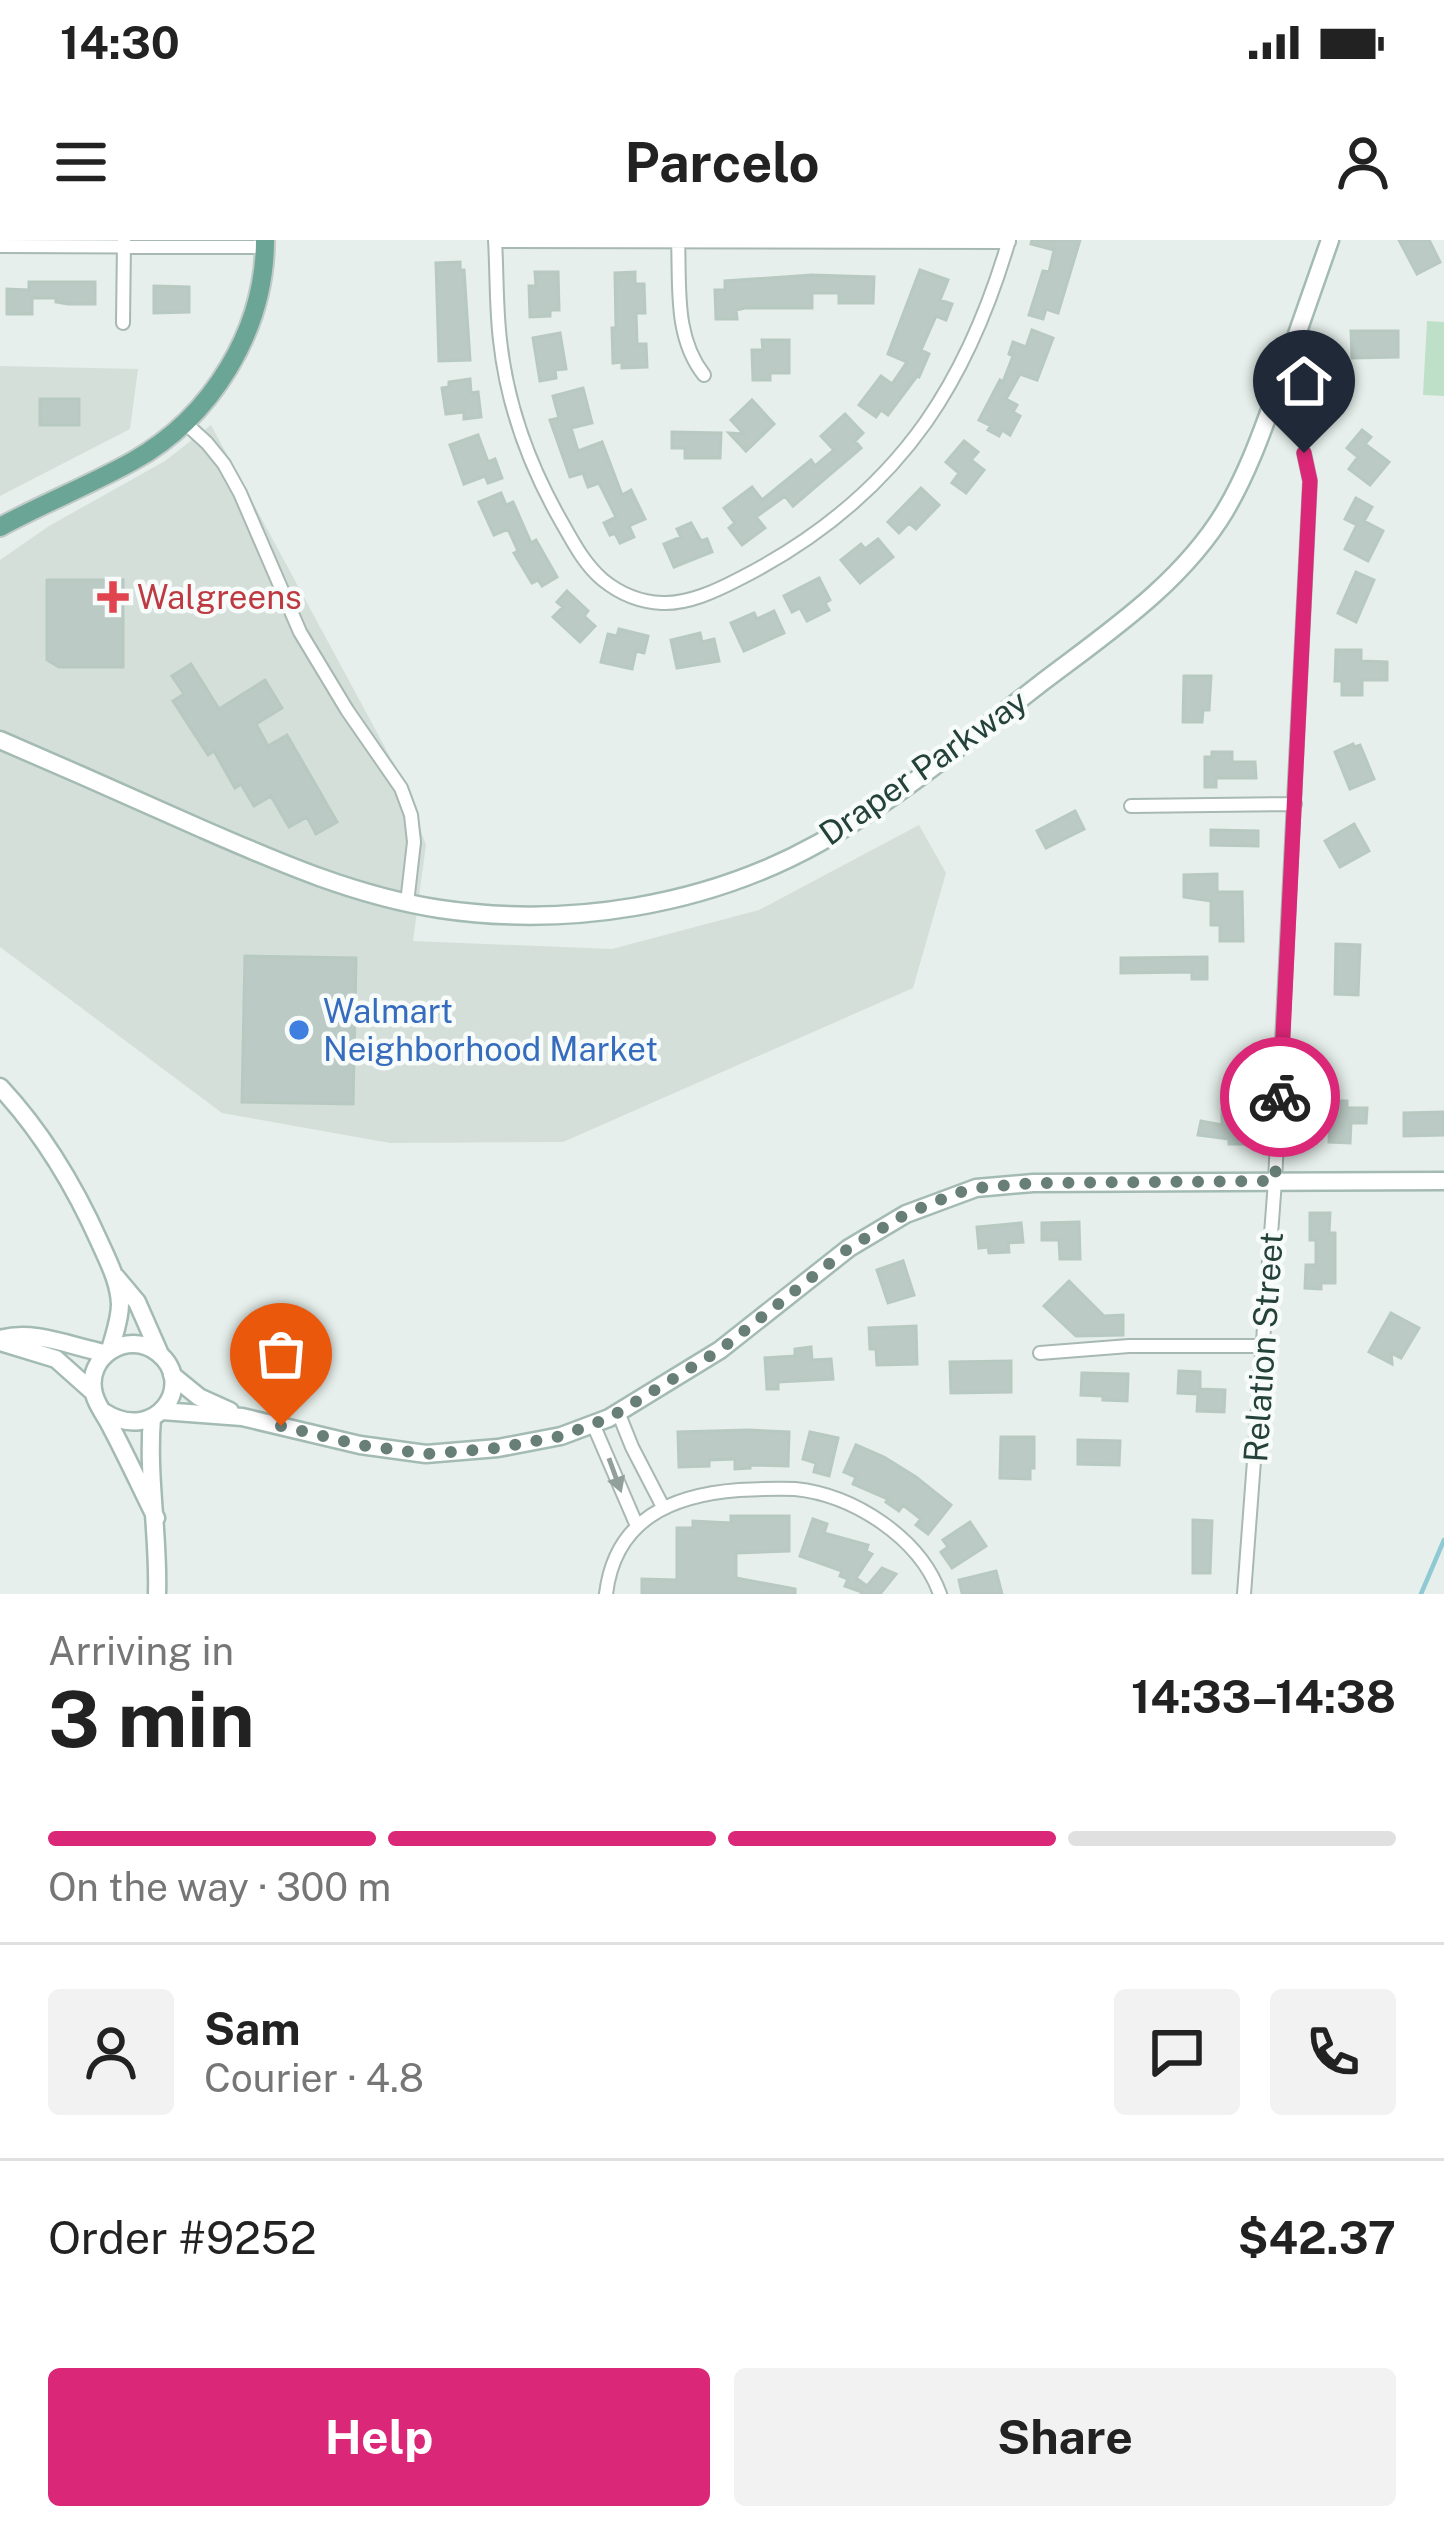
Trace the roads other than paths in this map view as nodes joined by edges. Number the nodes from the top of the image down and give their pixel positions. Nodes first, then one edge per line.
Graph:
1 (495, 240) edge
2 (678, 240) edge
3 (1330, 240) edge
4 (1009, 241) edge
5 (124, 243) edge
6 (265, 243) edge
7 (0, 246) edge
8 (123, 323) dead end
9 (704, 375) dead end
10 (184, 422) junction
11 (1304, 453) dead end
12 (0, 527) edge
13 (0, 740) edge
14 (1295, 804) junction
15 (1131, 806) dead end
16 (407, 904) junction
17 (0, 1087) edge
18 (1444, 1180) edge
19 (1275, 1181) junction
20 (115, 1276) junction
21 (0, 1340) edge
22 (1264, 1346) junction
23 (108, 1352) junction
24 (1040, 1353) dead end
25 (160, 1354) junction
26 (172, 1376) junction
27 (93, 1392) junction
28 (104, 1412) junction
29 (618, 1412) junction
30 (157, 1415) junction
31 (242, 1417) junction
32 (593, 1424) junction
33 (663, 1507) junction
34 (156, 1519) junction
35 (637, 1526) junction
36 (158, 1594) edge
37 (606, 1594) edge
38 (940, 1594) edge
39 (1244, 1594) edge

1 - 2 street
1 - 4 street
2 - 4 street
2 - 9 street
3 - 16 main road, Draper Parkway
5 - 6 street
5 - 7 street
5 - 8 street
6 - 10 main road
10 - 12 main road
10 - 16 street
11 - 14 street, Relation Street
13 - 16 main road, Draper Parkway
14 - 15 street
14 - 19 street, Relation Street
17 - 20 main road
18 - 19 main road
19 - 22 street, Relation Street
19 - 29 main road
20 - 23 main road
20 - 25 main road
21 - 23 main road
21 - 27 main road
22 - 24 street
22 - 39 street, Relation Street
23 - 25 main road
23 - 27 main road
25 - 26 main road
26 - 30 main road
26 - 31 main road
27 - 28 main road
28 - 30 main road
28 - 34 main road
29 - 32 main road
29 - 33 street
30 - 31 main road
30 - 34 main road
31 - 32 main road
32 -> 35 street
33 - 35 street
33 - 38 street
34 - 36 main road
35 - 37 street

